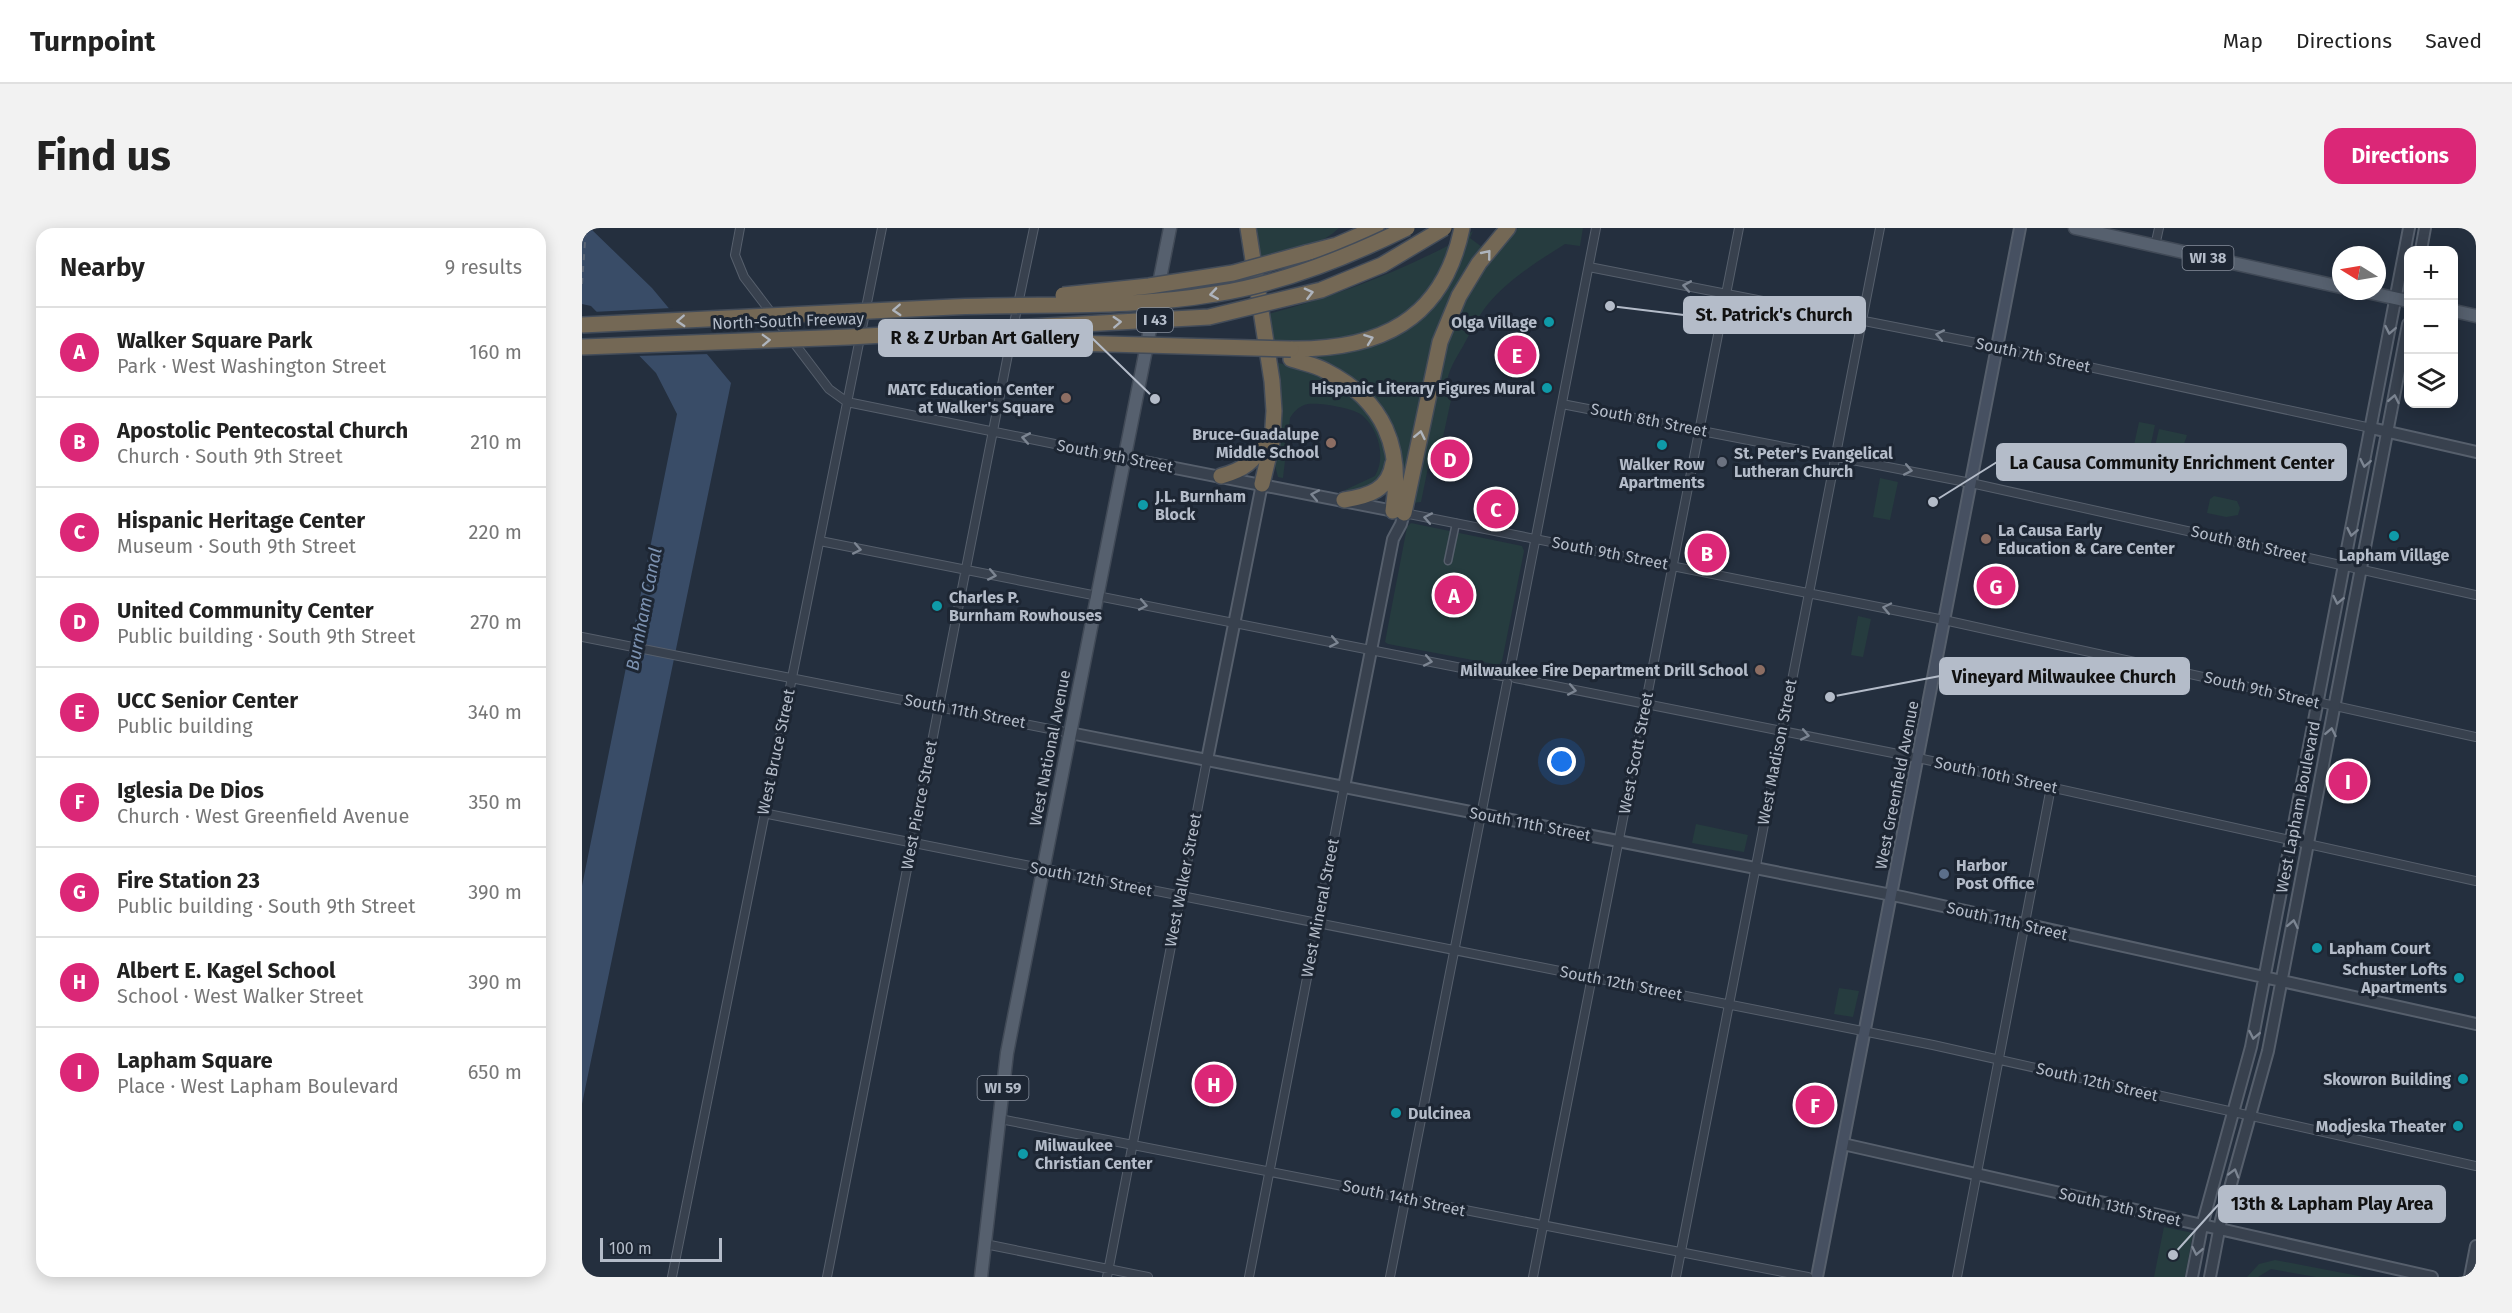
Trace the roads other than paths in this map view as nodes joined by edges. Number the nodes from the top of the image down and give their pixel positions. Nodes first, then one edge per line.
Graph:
1 (740, 228) edge
2 (882, 228) edge
3 (1034, 228) edge
4 (1170, 228) edge
5 (1238, 228) edge
6 (1248, 228) edge
7 (1344, 228) edge
8 (1376, 228) edge
9 (1407, 228) edge
10 (1444, 228) edge
11 (1462, 228) edge
12 (1508, 228) edge
13 (1596, 228) edge
14 (1739, 228) edge
15 (1880, 228) edge
16 (2020, 228) edge
17 (2075, 228) edge
18 (2159, 228) edge
19 (2409, 228) edge
20 (2425, 228) edge
21 (2155, 246) junction
22 (2422, 246) edge
23 (1306, 253) junction
24 (1589, 267) junction
25 (2332, 284) edge
26 (1726, 293) junction
27 (2386, 296) edge
28 (2396, 298) junction
29 (2405, 300) edge
30 (956, 307) junction
31 (2458, 312) edge
32 (2476, 316) edge
33 (1862, 320) junction
34 (582, 325) edge
35 (849, 337) junction
36 (582, 347) edge
37 (1997, 347) junction
38 (2404, 350) edge
39 (1291, 354) junction
40 (847, 402) junction
41 (1562, 404) junction
42 (2371, 428) junction
43 (1700, 429) junction
44 (993, 432) junction
45 (2388, 432) junction
46 (1264, 441) junction
47 (2476, 452) edge
48 (1394, 454) junction
49 (1836, 456) junction
50 (1124, 458) junction
51 (1221, 477) junction
52 (1971, 483) junction
53 (1262, 484) junction
54 (1344, 500) junction
55 (1398, 512) junction
56 (1456, 523) junction
57 (1535, 539) junction
58 (820, 541) junction
59 (1448, 561) dead end
60 (1673, 565) junction
61 (2345, 566) junction
62 (966, 570) junction
63 (2362, 570) junction
64 (1809, 592) junction
65 (2476, 595) edge
66 (1097, 596) junction
67 (1944, 620) junction
68 (1234, 622) junction
69 (582, 637) edge
70 (1371, 649) junction
71 (1510, 670) junction
72 (791, 676) junction
73 (1502, 676) junction
74 (1511, 681) junction
75 (2318, 703) junction
76 (1646, 704) junction
77 (939, 706) junction
78 (2336, 706) junction
79 (1781, 731) junction
80 (1070, 733) junction
81 (2476, 738) edge
82 (1918, 758) junction
83 (1207, 760) junction
84 (1344, 787) junction
85 (2051, 787) junction
86 (764, 813) junction
87 (1481, 814) junction
88 (2292, 840) junction
89 (1619, 841) junction
90 (911, 843) junction
91 (2309, 844) junction
92 (1755, 868) junction
93 (1043, 869) junction
94 (2476, 881) edge
95 (1891, 895) junction
96 (1181, 896) junction
97 (1317, 923) junction
98 (2025, 925) junction
99 (1456, 951) junction
100 (2265, 977) junction
101 (1593, 978) junction
102 (2282, 981) junction
103 (1728, 1005) junction
104 (2476, 1024) edge
105 (1864, 1032) junction
106 (1999, 1060) junction
107 (2234, 1112) junction
108 (2249, 1116) junction
109 (1000, 1119) junction
110 (1843, 1144) junction
111 (1132, 1145) junction
112 (2476, 1166) edge
113 (1270, 1171) junction
114 (1977, 1173) junction
115 (1406, 1198) junction
116 (1542, 1226) junction
117 (2202, 1226) junction
118 (2219, 1230) junction
119 (985, 1244) junction
120 (2476, 1246) edge
121 (1680, 1251) junction
122 (1108, 1273) edge
123 (672, 1277) edge
124 (827, 1277) edge
125 (981, 1277) edge
126 (1148, 1277) edge
127 (1249, 1277) edge
128 (1390, 1277) edge
129 (1533, 1277) edge
130 (1676, 1277) edge
131 (1808, 1277) edge
132 (1817, 1277) edge
133 (1957, 1277) edge
134 (2192, 1277) edge
135 (2210, 1277) edge
136 (2432, 1277) edge
137 (2470, 1277) edge

1 - 40 street
2 - 40 street, West Bruce Street
3 - 44 street, West Pierce Street
4 - 50 main road, West National Avenue / WI 59
5 - 46 highway
6 - 53 highway
7 - 23 highway
8 - 23 highway
9 -> 30 highway, North-South Freeway / I 43, bridge
35 -> 10 highway, North-South Freeway / I 43, bridge
39 -> 11 highway
55 -> 12 highway
13 - 24 street
14 - 26 street, West Scott Street
15 - 33 street, West Madison Street
16 - 37 main road, West Greenfield Avenue
17 - 21 main road, WI 38
18 - 21 street
19 - 28 street, West Lapham Boulevard
20 - 22 street
21 - 25 main road, WI 38
23 - 30 highway, bridge
26 -> 24 street, South 7th Street
24 - 41 street
26 - 33 street, South 7th Street
26 - 43 street, West Scott Street
27 - 28 main road
28 - 29 main road
28 -> 42 street, West Lapham Boulevard
30 -> 34 highway, North-South Freeway / I 43, bridge
31 - 32 main road
37 -> 33 street, South 7th Street
33 - 49 street, West Madison Street
36 -> 35 highway, North-South Freeway / I 43, bridge
35 - 39 highway, bridge
37 - 42 street, South 7th Street
37 - 52 main road, West Greenfield Avenue
45 -> 38 street, West Lapham Boulevard
39 - 48 highway
40 - 44 street, South 9th Street
40 - 58 street, West Bruce Street
41 - 43 street, South 8th Street
41 - 57 street
42 - 45 street, South 7th Street
42 -> 61 street, West Lapham Boulevard
43 - 49 street, South 8th Street
43 - 60 street, West Scott Street
50 -> 44 street, South 9th Street
44 - 62 street, West Pierce Street
45 - 47 street, South 7th Street
45 - 63 street, West Lapham Boulevard
46 - 51 highway
46 - 53 highway
48 - 54 highway
48 - 55 highway
49 -> 52 street, South 8th Street
49 - 64 street, West Madison Street
50 - 51 street, South 9th Street
50 - 66 main road, West National Avenue / WI 59
51 - 53 street, South 9th Street
52 - 61 street, South 8th Street
52 - 67 main road, West Greenfield Avenue
54 -> 53 street, South 9th Street
53 - 68 street, West Walker Street
54 - 55 street, South 9th Street
56 -> 55 street, South 9th Street
55 - 70 street, West Mineral Street
56 - 57 street, South 9th Street
56 - 59 street
57 - 60 street, South 9th Street
57 - 71 street
58 -> 62 street
58 - 72 street, West Bruce Street
60 - 64 street, South 9th Street
60 - 76 street, West Scott Street
61 - 63 street, South 8th Street
61 -> 75 street, West Lapham Boulevard
62 -> 66 street
62 - 77 street, West Pierce Street
63 - 65 street, South 8th Street
63 - 78 street, West Lapham Boulevard
67 -> 64 street, South 9th Street
64 - 79 street, West Madison Street
66 -> 68 street
66 - 80 main road, West National Avenue / WI 59
67 - 75 street, South 9th Street
67 - 82 main road, West Greenfield Avenue
68 -> 70 street
68 - 83 street, West Walker Street
69 - 72 street, South 11th Street
70 -> 73 street
70 - 84 street, West Mineral Street
71 - 73 street
71 - 74 street
72 - 77 street, South 11th Street
72 - 86 street, West Bruce Street
73 - 74 street
74 -> 76 street, South 10th Street
74 - 87 street
75 - 78 street, South 9th Street
75 - 88 street, West Lapham Boulevard
76 - 79 street, South 10th Street
76 - 89 street, West Scott Street
77 - 80 street, South 11th Street
77 - 90 street, West Pierce Street
78 - 81 street, South 9th Street
91 -> 78 street, West Lapham Boulevard
79 -> 82 street, South 10th Street
79 - 92 street, West Madison Street
80 - 83 street, South 11th Street
80 - 93 main road, West National Avenue / WI 59
82 - 85 street, South 10th Street
82 - 95 main road, West Greenfield Avenue
83 - 84 street, South 11th Street
83 - 96 street, West Walker Street
84 - 87 street, South 11th Street
84 - 97 street, West Mineral Street
85 - 88 street, South 10th Street
85 - 98 street
86 - 90 street, South 12th Street
86 - 123 street, West Bruce Street
87 - 89 street, South 11th Street
87 - 99 street
88 - 91 street, South 10th Street
88 - 100 street, West Lapham Boulevard
89 - 92 street, South 11th Street
89 - 101 street, West Scott Street
90 - 93 street, South 12th Street
90 - 124 street, West Pierce Street
91 - 94 street, South 10th Street
102 -> 91 street, West Lapham Boulevard
92 - 95 street, South 11th Street
92 - 103 street, West Madison Street
93 - 96 street, South 12th Street
93 - 109 main road, West National Avenue / WI 59
95 - 98 street, South 11th Street
95 - 105 main road, West Greenfield Avenue
96 - 97 street, South 12th Street
96 - 111 street, West Walker Street
97 - 99 street, South 12th Street
97 - 113 street, West Mineral Street
98 - 100 street, South 11th Street
98 - 106 street
99 - 101 street, South 12th Street
99 - 115 street
100 - 102 street, South 11th Street
100 -> 107 street, West Lapham Boulevard
101 - 103 street, South 12th Street
101 - 116 street, West Scott Street
102 - 104 street, South 11th Street
102 - 108 street, West Lapham Boulevard
103 - 105 street, South 12th Street
103 - 121 street, West Madison Street
105 - 106 street, South 12th Street
105 - 110 main road, West Greenfield Avenue
106 - 107 street, South 12th Street
106 - 114 street
107 - 108 street, South 12th Street
107 - 117 street, West Lapham Boulevard
108 - 112 street, South 12th Street
118 -> 108 street, West Lapham Boulevard
109 - 111 street, South 14th Street
109 - 119 main road, West National Avenue / WI 59
110 - 114 street, South 13th Street
110 - 132 main road, West Greenfield Avenue
111 - 113 street, South 14th Street
111 - 122 street, West Walker Street
113 - 115 street, South 14th Street
113 - 127 street, West Mineral Street
114 - 117 street, South 13th Street
114 - 133 street
115 - 116 street, South 14th Street
115 - 128 street
116 - 121 street, South 14th Street
116 - 129 street, West Scott Street
117 - 118 street, South 13th Street
117 -> 134 street, West Lapham Boulevard
118 - 135 street, West Lapham Boulevard
118 - 136 street, South 13th Street
119 - 122 street
119 - 125 main road, West National Avenue / WI 59
120 - 137 street
121 - 130 street, West Madison Street
121 - 131 street, South 14th Street
122 - 126 street

